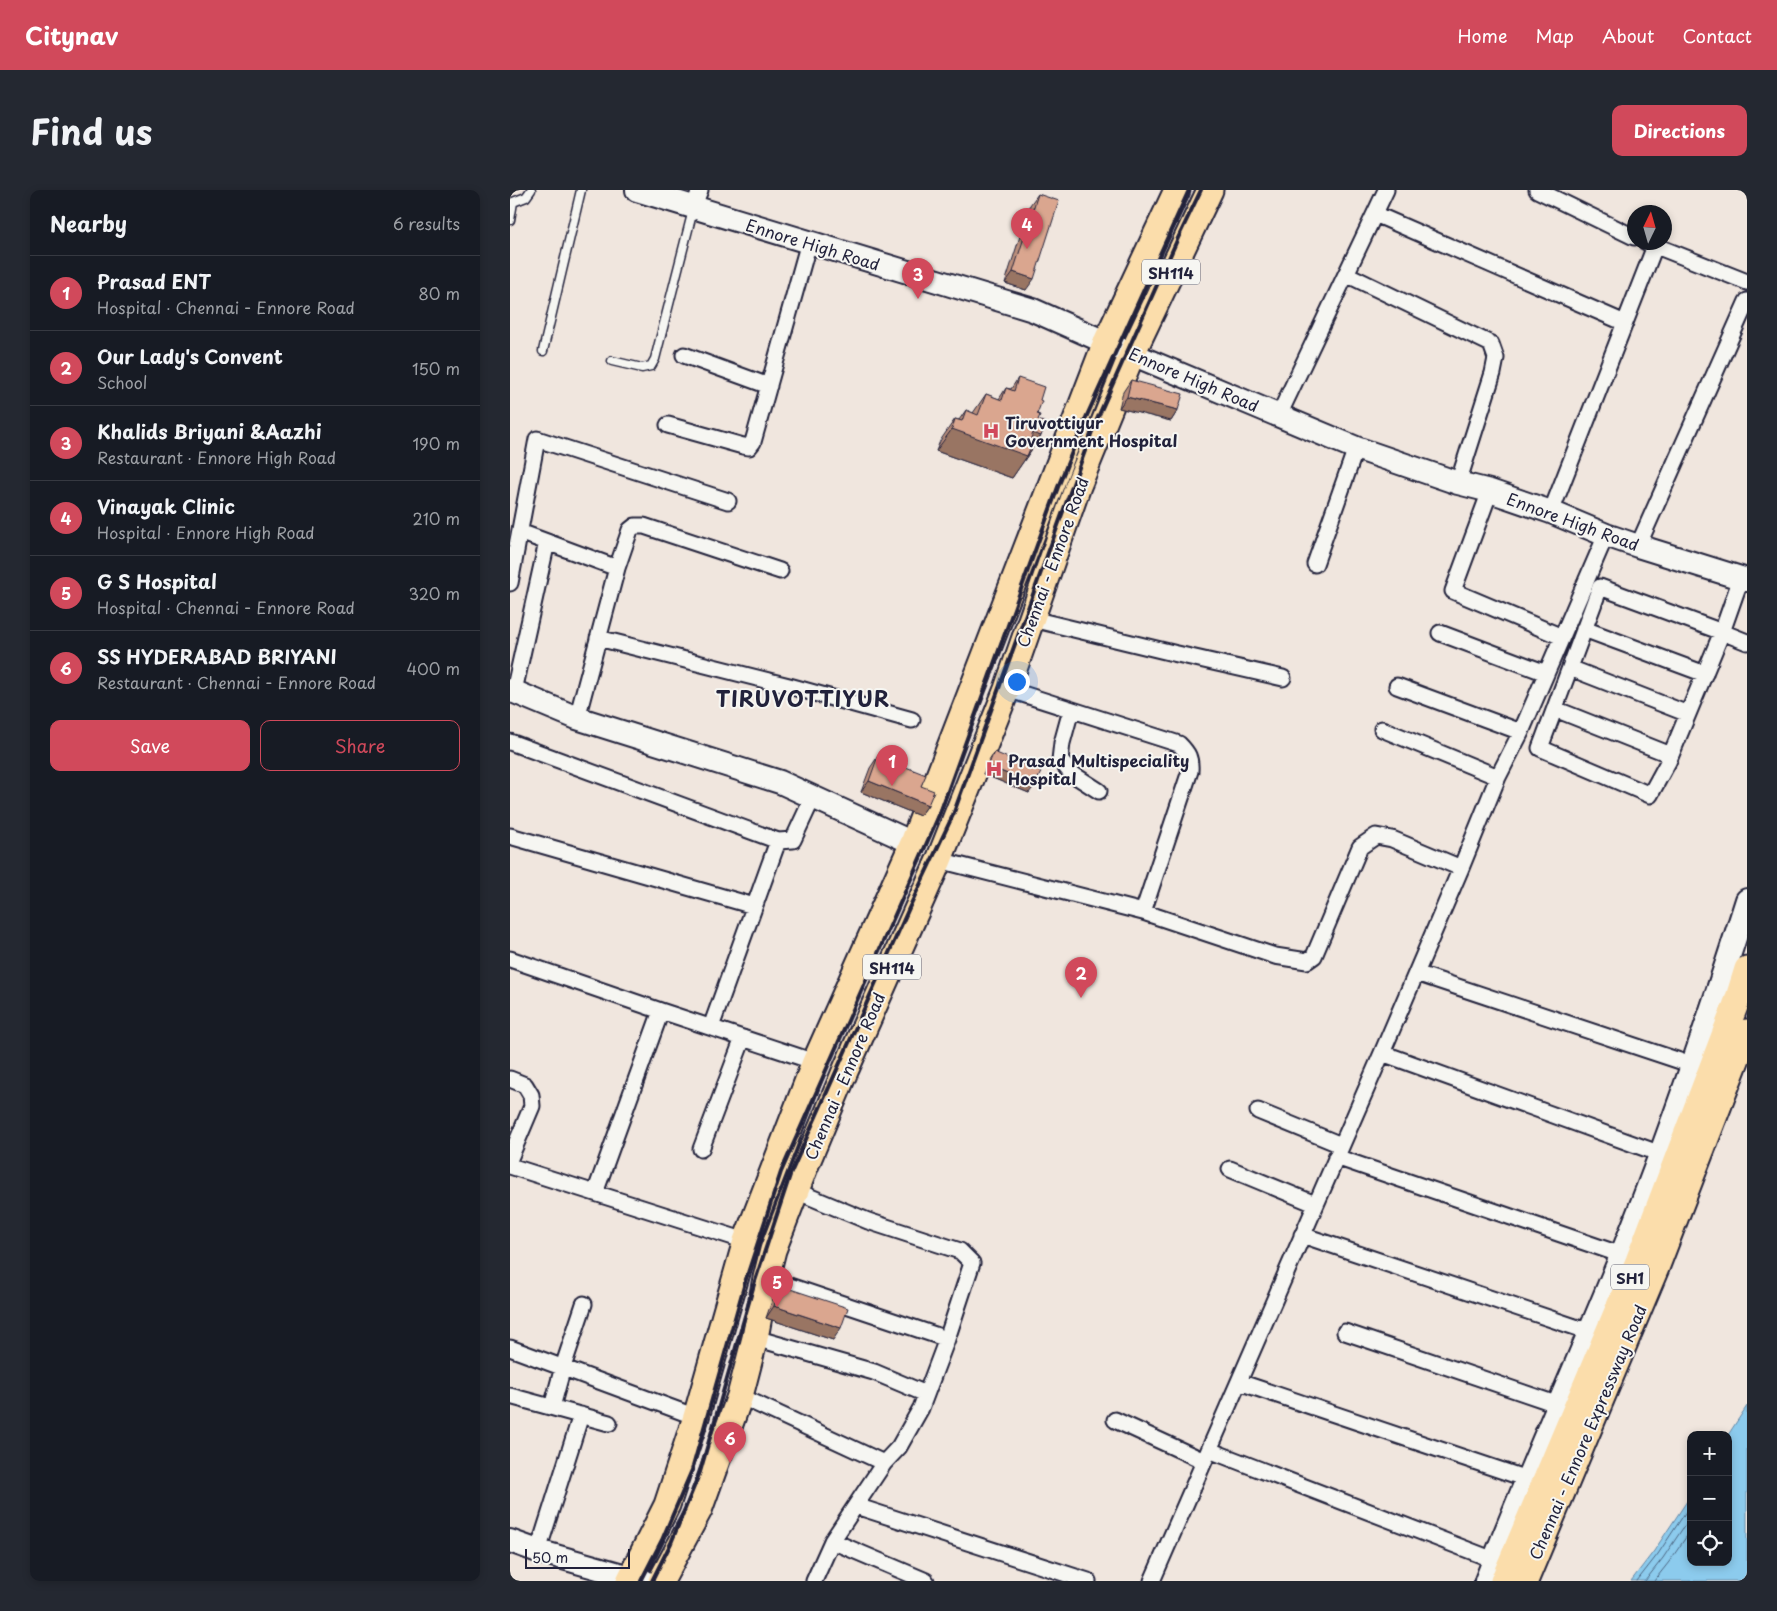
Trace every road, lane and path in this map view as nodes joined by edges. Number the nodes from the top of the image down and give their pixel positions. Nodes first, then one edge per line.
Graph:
1 (531, 190) edge
2 (582, 190) edge
3 (637, 190) edge
4 (1177, 190) edge
5 (1210, 190) edge
6 (1386, 190) edge
7 (1537, 190) edge
8 (696, 199) edge
9 (1375, 214) junction
10 (510, 220) edge
11 (1627, 234) edge
12 (809, 242) junction
13 (1649, 250) edge
14 (1666, 250) edge
15 (1346, 274) junction
16 (1747, 282) edge
17 (1747, 301) edge
18 (1625, 323) junction
19 (1106, 342) junction
20 (544, 351) dead end
21 (1132, 354) junction
22 (684, 355) dead end
23 (612, 361) dead end
24 (769, 386) junction
25 (1279, 415) junction
26 (668, 425) dead end
27 (1356, 448) junction
28 (1458, 483) junction
29 (1490, 491) junction
30 (728, 501) dead end
31 (1551, 512) junction
32 (520, 532) junction
33 (1606, 535) junction
34 (547, 542) junction
35 (1638, 546) junction
36 (1315, 564) dead end
37 (618, 568) junction
38 (780, 571) dead end
39 (1744, 579) edge
40 (510, 583) edge
41 (1032, 619) junction
42 (1584, 629) junction
43 (1722, 632) junction
44 (1440, 633) dead end
45 (1562, 637) junction
46 (598, 638) junction
47 (1747, 642) edge
48 (1570, 668) junction
49 (1546, 673) junction
50 (1705, 674) junction
51 (1283, 678) dead end
52 (1397, 686) dead end
53 (1007, 689) junction
54 (512, 691) edge
55 (1555, 709) junction
56 (1071, 710) junction
57 (1688, 714) junction
58 (576, 718) junction
59 (912, 720) dead end
60 (1382, 729) dead end
61 (1521, 732) junction
62 (510, 742) edge
63 (1671, 755) junction
64 (1498, 777) junction
65 (1100, 791) dead end
66 (813, 797) junction
67 (510, 836) edge
68 (778, 841) junction
69 (913, 843) junction
70 (939, 860) junction
71 (1461, 868) junction
72 (1747, 900) edge
73 (754, 906) junction
74 (1143, 912) junction
75 (510, 959) edge
76 (1747, 969) edge
77 (1416, 973) junction
78 (661, 1011) junction
79 (711, 1027) junction
80 (1747, 1032) edge
81 (743, 1038) junction
82 (1382, 1053) junction
83 (1747, 1056) edge
84 (815, 1062) junction
85 (1692, 1065) junction
86 (510, 1079) edge
87 (1258, 1111) dead end
88 (700, 1149) dead end
89 (1339, 1151) junction
90 (1660, 1154) junction
91 (510, 1158) edge
92 (510, 1166) edge
93 (1230, 1169) dead end
94 (595, 1193) junction
95 (764, 1193) junction
96 (793, 1198) junction
97 (1315, 1204) junction
98 (1302, 1235) junction
99 (746, 1241) junction
100 (1622, 1255) junction
101 (766, 1278) junction
102 (584, 1304) dead end
103 (1345, 1332) dead end
104 (1590, 1332) junction
105 (755, 1338) junction
106 (948, 1339) junction
107 (510, 1348) edge
108 (563, 1367) junction
109 (1239, 1382) junction
110 (926, 1394) junction
111 (510, 1396) edge
112 (740, 1396) junction
113 (1558, 1405) junction
114 (552, 1407) junction
115 (581, 1415) junction
116 (696, 1417) junction
117 (1115, 1420) dead end
118 (609, 1423) dead end
119 (1206, 1456) junction
120 (884, 1463) junction
121 (1526, 1479) junction
122 (856, 1506) junction
123 (832, 1540) junction
124 (510, 1541) edge
125 (538, 1551) junction
126 (1494, 1574) edge
127 (634, 1580) edge
128 (661, 1581) edge
129 (814, 1581) edge
130 (926, 1581) edge
131 (1088, 1581) edge
132 (1152, 1581) edge
133 (1525, 1581) edge
134 (1536, 1581) edge

1 - 10 lane
2 - 20 lane
3 - 8 street, Ennore High Road
4 - 19 main road, Chennai - Ennore Road / SH114
5 - 21 main road, Chennai - Ennore Road / SH114
6 - 9 street
7 - 11 street
8 - 12 street, Ennore High Road
8 - 23 lane
9 - 15 street
9 - 18 street
12 - 19 street, Ennore High Road
12 - 24 street
13 - 18 street
14 - 16 street
15 - 25 street
15 - 28 street
17 - 35 street
18 - 31 street
19 - 21 street, Ennore High Road
19 - 69 main road, Chennai - Ennore Road / SH114
21 - 25 street, Ennore High Road
21 - 41 main road, Chennai - Ennore Road / SH114
22 - 24 street
24 - 26 street
25 - 27 street, Ennore High Road
27 - 28 street, Ennore High Road
27 - 36 street
28 - 29 street, Ennore High Road
29 - 31 street, Ennore High Road
29 - 45 street
30 - 32 street
31 - 33 street, Ennore High Road
32 - 34 street
32 - 40 street
33 - 35 street, Ennore High Road
33 - 45 street
34 - 37 street
34 - 54 street
35 - 39 street, Ennore High Road
37 - 38 street
37 - 46 street
39 - 43 street
41 - 51 street
41 - 53 main road, Chennai - Ennore Road / SH114
42 - 43 street
42 - 48 street
42 - 50 street
43 - 47 street
43 - 50 street
44 - 49 street
45 - 49 street
46 - 58 street
46 - 59 street
48 - 55 street
48 - 57 street
49 - 61 street
50 - 57 street
52 - 61 street
53 - 56 street
53 - 70 main road, Chennai - Ennore Road / SH114
54 - 58 street
55 - 63 street
55 - 63 street
56 - 65 street
56 - 74 street
57 - 63 street
58 - 66 street
60 - 64 street
61 - 64 street
62 - 68 street
64 - 71 street
66 - 68 street
66 - 69 street
67 - 73 street
68 - 73 street
69 - 84 main road, Chennai - Ennore Road / SH114
70 - 74 street
70 - 96 main road, Chennai - Ennore Road / SH114
71 - 74 street
71 - 77 street
72 - 85 street
73 - 79 street
75 - 78 street
76 - 126 main road, Chennai - Ennore Expressway Road / SH1
77 - 82 street
77 - 85 street
78 - 79 street
78 - 94 street
79 - 81 street
80 - 133 main road, Chennai - Ennore Expressway Road / SH1
81 - 84 street
81 - 88 street
82 - 89 street
82 - 90 street
83 - 134 street
84 - 95 main road, Chennai - Ennore Road / SH114
85 - 90 street
86 - 91 street
87 - 89 street
89 - 97 street
89 - 100 street
90 - 100 street
92 - 94 street
93 - 97 street
94 - 99 street
95 - 96 main road
95 - 99 main road, Chennai - Ennore Road / SH114
96 - 101 main road, Chennai - Ennore Road / SH114
96 - 106 street
97 - 98 street
98 - 104 street
98 - 109 street
99 - 116 main road, Chennai - Ennore Road / SH114
100 - 104 street
101 - 105 main road, Chennai - Ennore Road / SH114
101 - 106 street
102 - 108 street
103 - 113 street
104 - 113 street
105 - 110 street
105 - 112 main road, Chennai - Ennore Road / SH114
106 - 110 street
107 - 108 street
108 - 114 street
108 - 116 street
109 - 119 street
109 - 121 street
110 - 120 street
111 - 114 street
112 - 120 street
112 - 128 main road, Chennai - Ennore Road / SH114
113 - 121 street
114 - 115 street
115 - 118 street
115 - 125 street
116 - 127 main road, Chennai - Ennore Road / SH114
117 - 119 street
119 - 126 street
119 - 132 street
120 - 122 street
121 - 126 street
122 - 123 street
122 - 131 street
123 - 129 street
123 - 130 street
124 - 125 street
125 - 127 street

